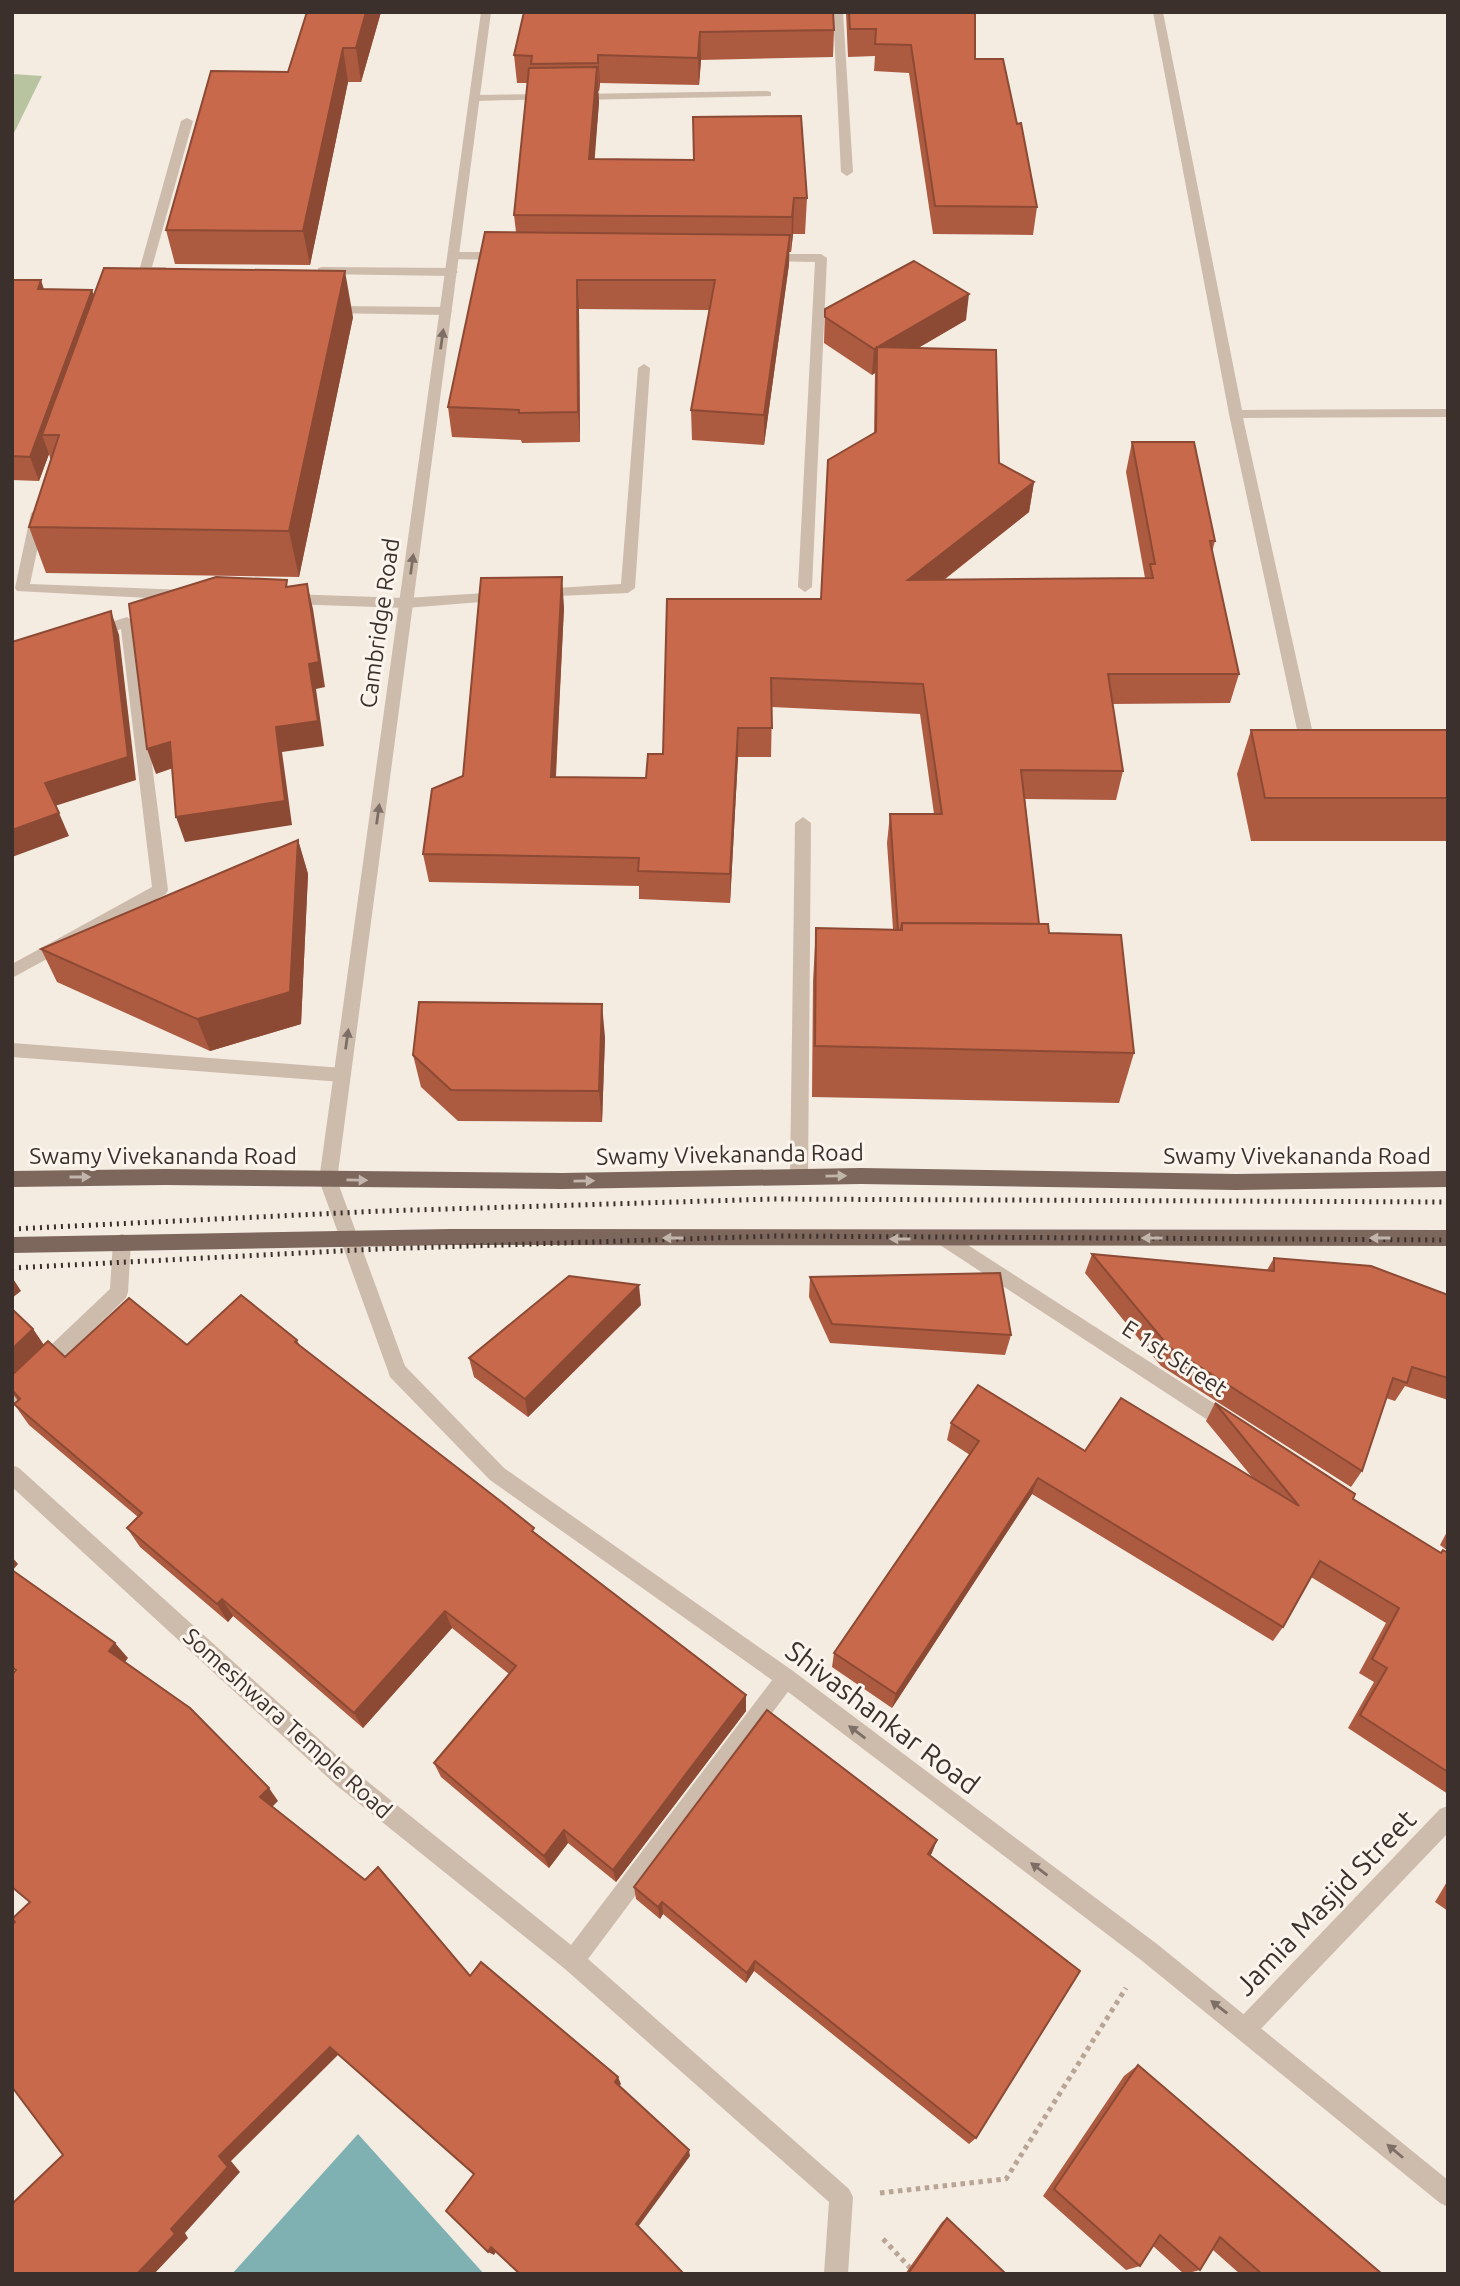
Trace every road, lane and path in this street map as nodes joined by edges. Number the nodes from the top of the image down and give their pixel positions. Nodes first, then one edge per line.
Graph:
1 (486, 12) edge
2 (838, 12) edge
3 (1158, 12) edge
4 (767, 94) dead end
5 (475, 98) junction
6 (187, 121) dead end
7 (848, 173) dead end
8 (453, 256) junction
9 (510, 256) edge
10 (754, 258) edge
11 (173, 271) edge
12 (309, 271) edge
13 (452, 272) junction
14 (314, 309) edge
15 (446, 311) junction
16 (644, 368) dead end
17 (1448, 413) edge
18 (1236, 414) junction
19 (40, 505) edge
20 (806, 587) dead end
21 (200, 595) edge
22 (268, 598) edge
23 (406, 603) junction
24 (76, 639) edge
25 (1337, 748) edge
26 (803, 823) dead end
27 (12, 972) edge
28 (12, 1050) edge
29 (342, 1075) junction
30 (799, 1177) junction
31 (12, 1179) edge
32 (1448, 1179) edge
33 (328, 1180) junction
34 (349, 1238) junction
35 (1448, 1238) edge
36 (946, 1239) junction
37 (122, 1242) junction
38 (12, 1245) edge
39 (12, 1395) edge
40 (1251, 1437) edge
41 (12, 1474) edge
42 (786, 1678) junction
43 (1448, 1816) edge
44 (1149, 1952) junction
45 (573, 1961) junction
46 (1246, 2028) junction
47 (1448, 2195) edge
48 (841, 2197) junction
49 (836, 2274) edge

1 - 5 street, Cambridge Road
2 - 7 street
3 - 18 street
4 - 5 street
5 - 8 street, Cambridge Road
6 - 11 street
8 - 9 street
8 - 13 street, Cambridge Road
10 - 20 street
12 - 13 street
13 - 15 street, Cambridge Road
14 - 15 street
23 -> 15 street, Cambridge Road
16 - 23 street
17 - 18 street
18 - 25 street
19 - 21 street
22 - 23 street
29 -> 23 street, Cambridge Road
24 - 27 street
26 - 30 street
28 - 29 street
29 - 33 street, Cambridge Road
30 -> 32 main road, Swamy Vivekananda Road
33 -> 30 main road, Swamy Vivekananda Road
31 -> 33 main road, Swamy Vivekananda Road
33 - 34 street, Cambridge Road
36 -> 34 main road
34 - 37 main road
34 - 42 street, Shivashankar Road
35 -> 36 main road
36 - 40 street, E 1st Street
37 - 38 main road
37 - 39 street
41 - 45 street, Someshwara Temple Road
44 -> 42 street, Shivashankar Road
42 - 45 street
43 - 46 street, Jamia Masjid Street
46 -> 44 street, Shivashankar Road
44 - 48 path
45 - 48 street, Someshwara Temple Road
47 -> 46 street, Shivashankar Road
48 - 49 street

